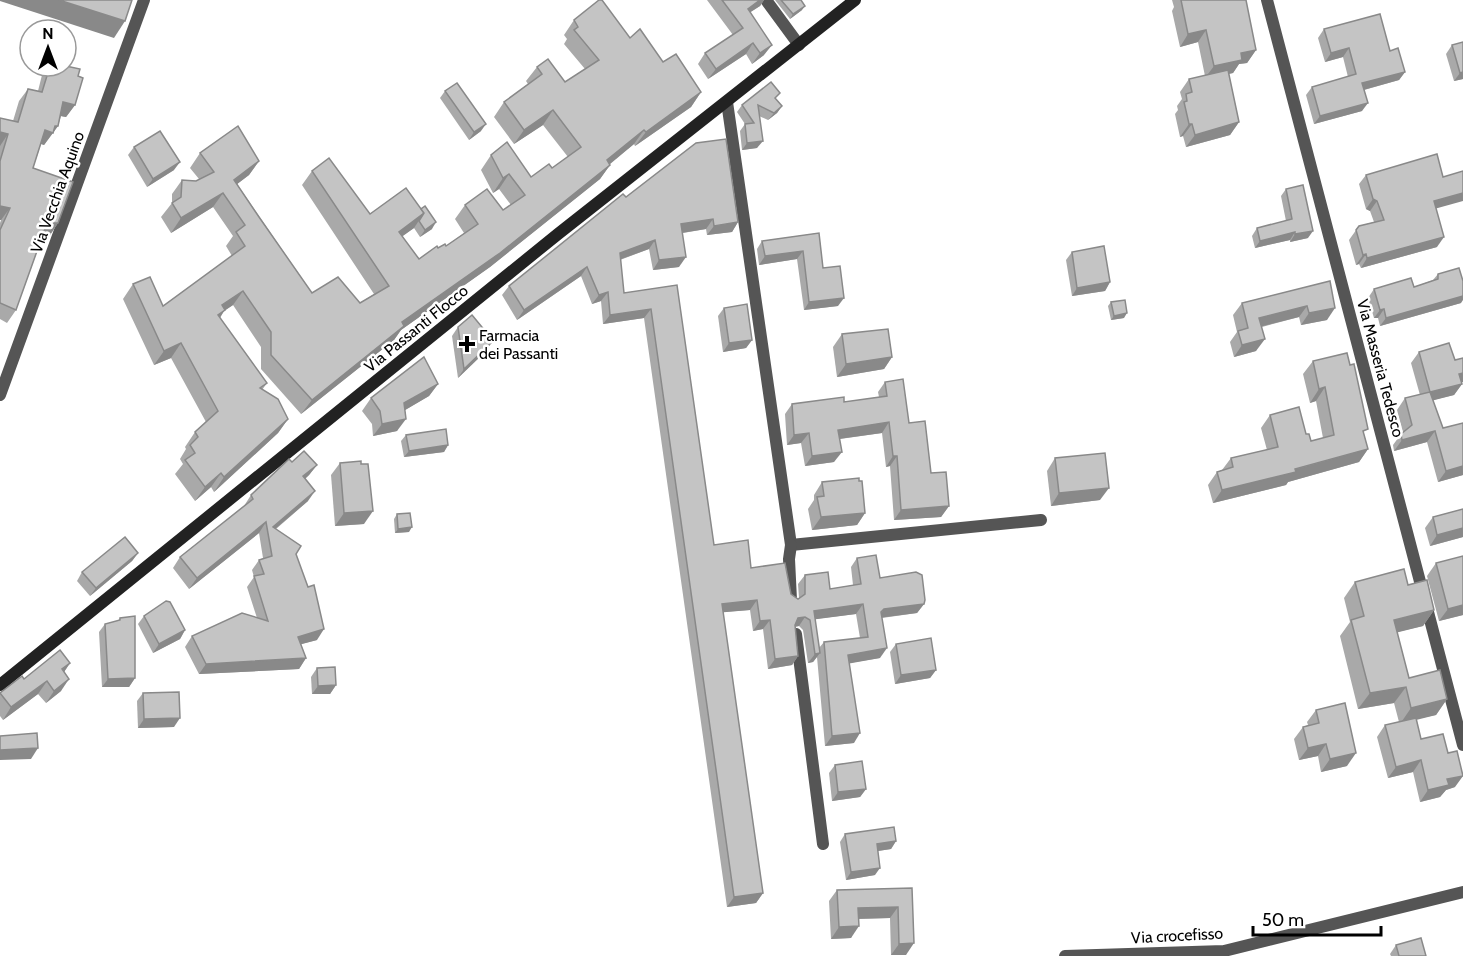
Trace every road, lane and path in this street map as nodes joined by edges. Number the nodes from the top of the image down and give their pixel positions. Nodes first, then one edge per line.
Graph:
1 (144, 0) edge
2 (766, 0) edge
3 (855, 0) edge
4 (1267, 0) edge
5 (799, 45) junction
6 (727, 102) junction
7 (0, 395) edge
8 (1041, 520) dead end
9 (792, 545) junction
10 (791, 600) edge
11 (796, 634) edge
12 (0, 685) edge
13 (1463, 745) edge
14 (823, 844) dead end
15 (1463, 892) edge
16 (1065, 956) edge

1 - 7 street, Via Vecchia Aquino
2 - 5 street
3 - 5 main road, Via Passanti Flocco
4 - 13 street, Via Masseria Tedesco
5 - 6 main road, Via Passanti Flocco
6 - 9 street
6 - 12 main road, Via Passanti Flocco
8 - 9 street
9 - 10 street
11 - 14 street
15 - 16 street, Via crocefisso

